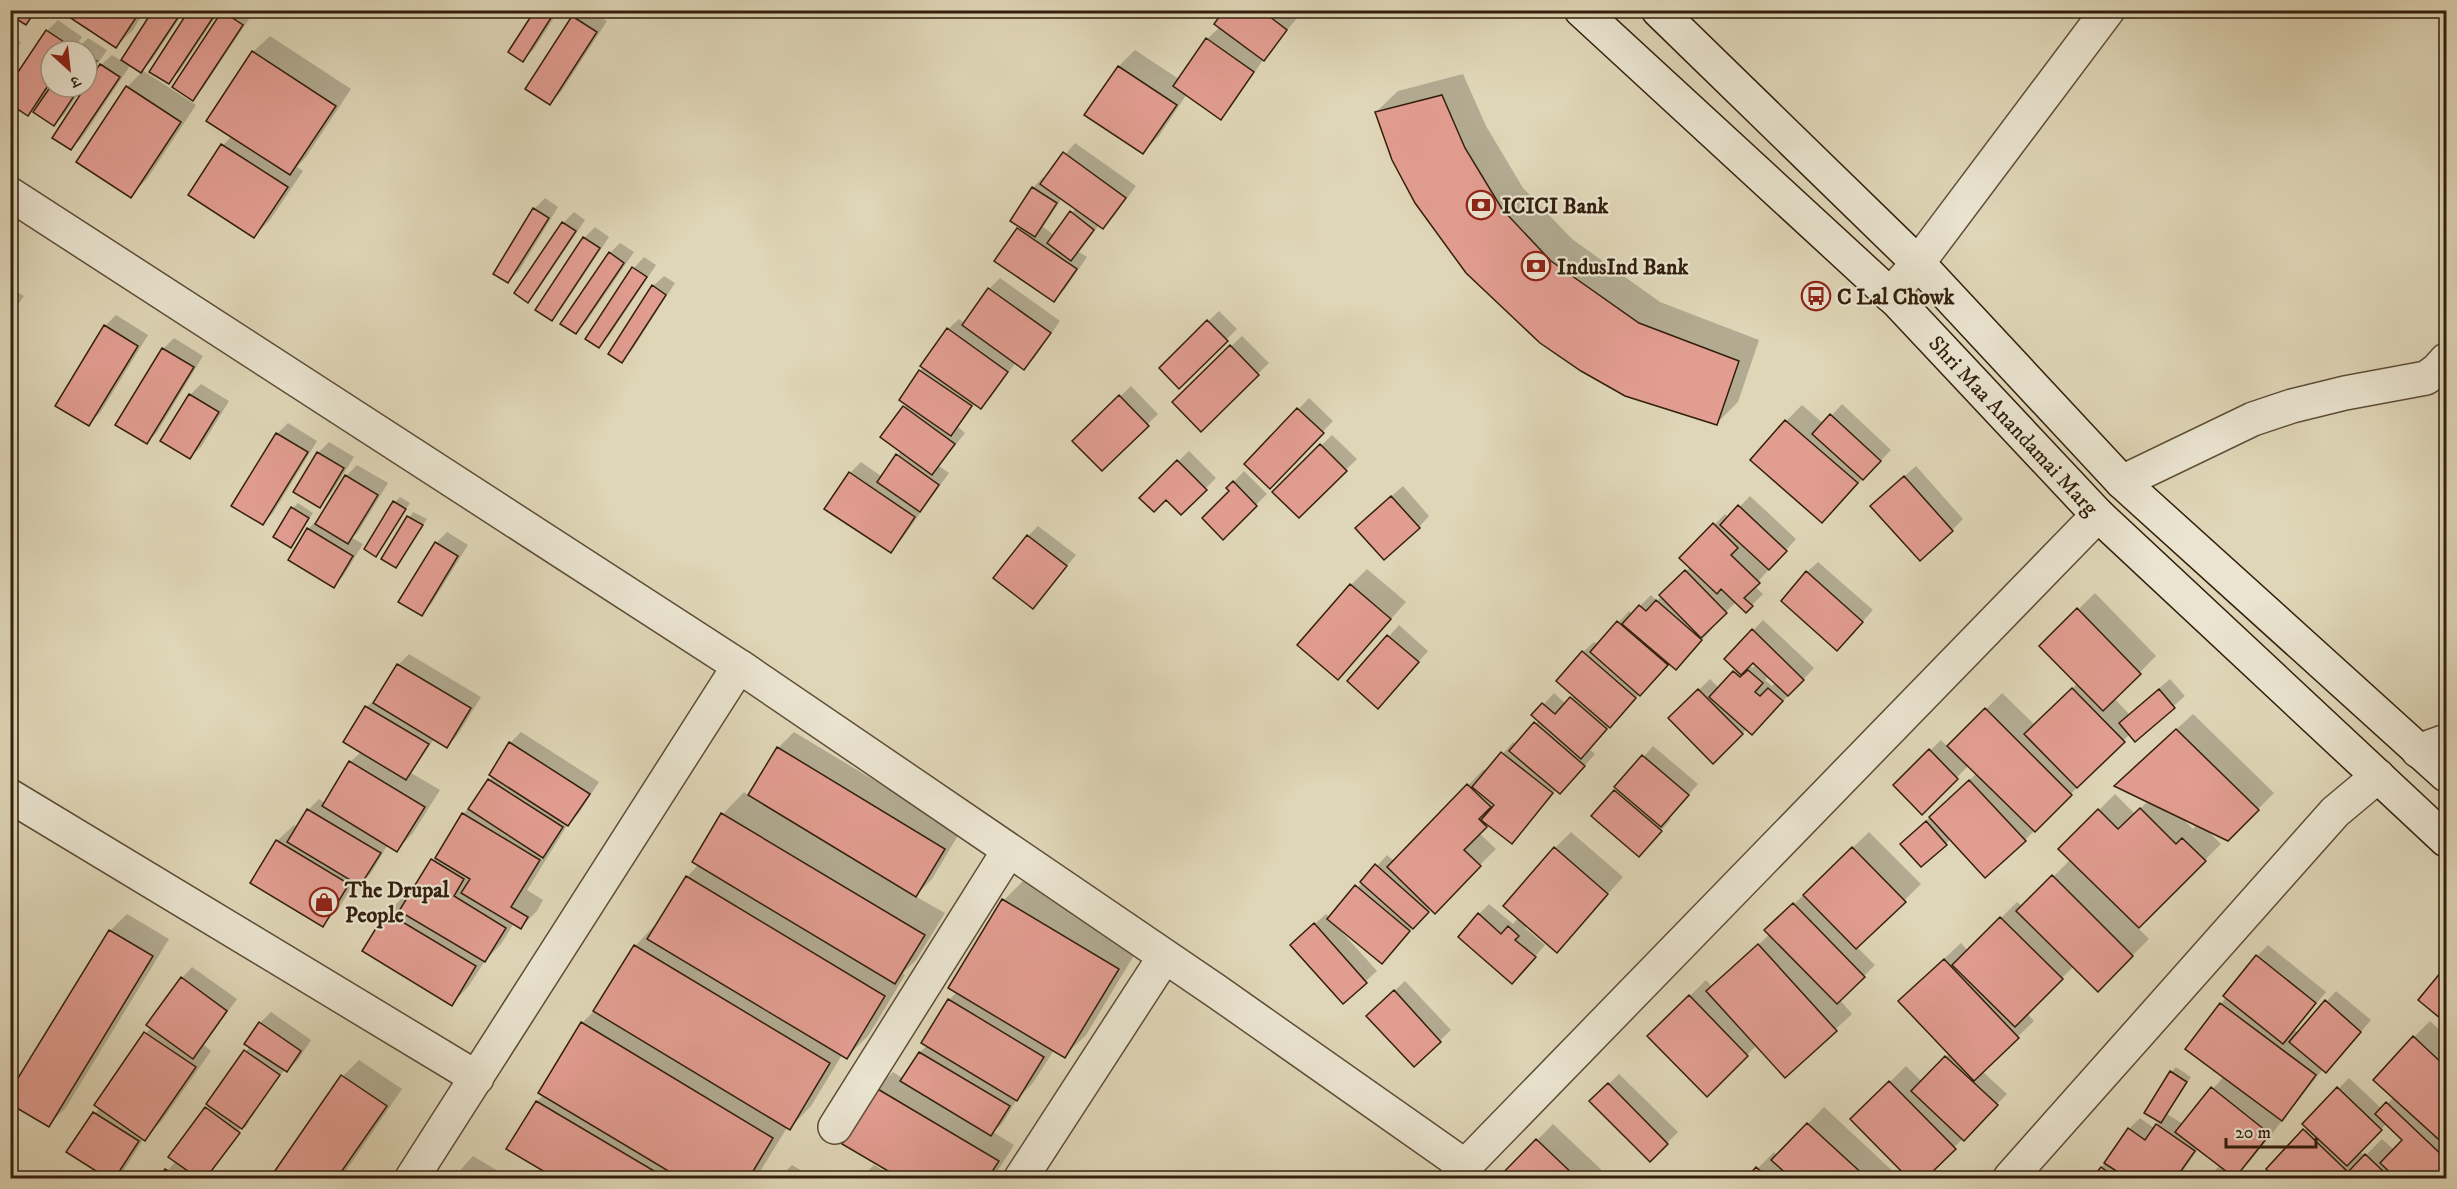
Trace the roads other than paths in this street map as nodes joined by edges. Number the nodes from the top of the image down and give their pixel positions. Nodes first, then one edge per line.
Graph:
1 (1581, 10) edge
2 (1658, 10) edge
3 (2108, 10) edge
4 (10, 194) edge
5 (1918, 263) junction
6 (1890, 295) junction
7 (2444, 367) edge
8 (2122, 482) junction
9 (2098, 515) junction
10 (739, 666) junction
11 (2432, 746) edge
12 (2446, 775) edge
13 (2378, 776) junction
14 (10, 796) edge
15 (2446, 840) edge
16 (1009, 850) junction
17 (1165, 956) junction
18 (477, 1078) junction
19 (835, 1127) dead end
20 (1461, 1172) edge
21 (412, 1179) edge
22 (1021, 1179) edge
23 (2010, 1179) edge

1 - 6 street, Shri Maa Anandamai Marg
2 - 5 street, Shri Maa Anandamai Marg
3 - 5 street
4 - 10 street
5 - 6 street
5 - 8 street, Shri Maa Anandamai Marg
6 - 9 street, Shri Maa Anandamai Marg
7 - 8 street
8 - 11 street, Shri Maa Anandamai Marg
9 - 13 street, Shri Maa Anandamai Marg
9 - 20 street
10 - 16 street
10 - 18 street
11 - 12 street, Shri Maa Anandamai Marg
13 - 15 street, Shri Maa Anandamai Marg
13 - 23 street
14 - 18 street
16 - 17 street
16 - 19 street
17 - 20 street
17 - 22 street
18 - 21 street

